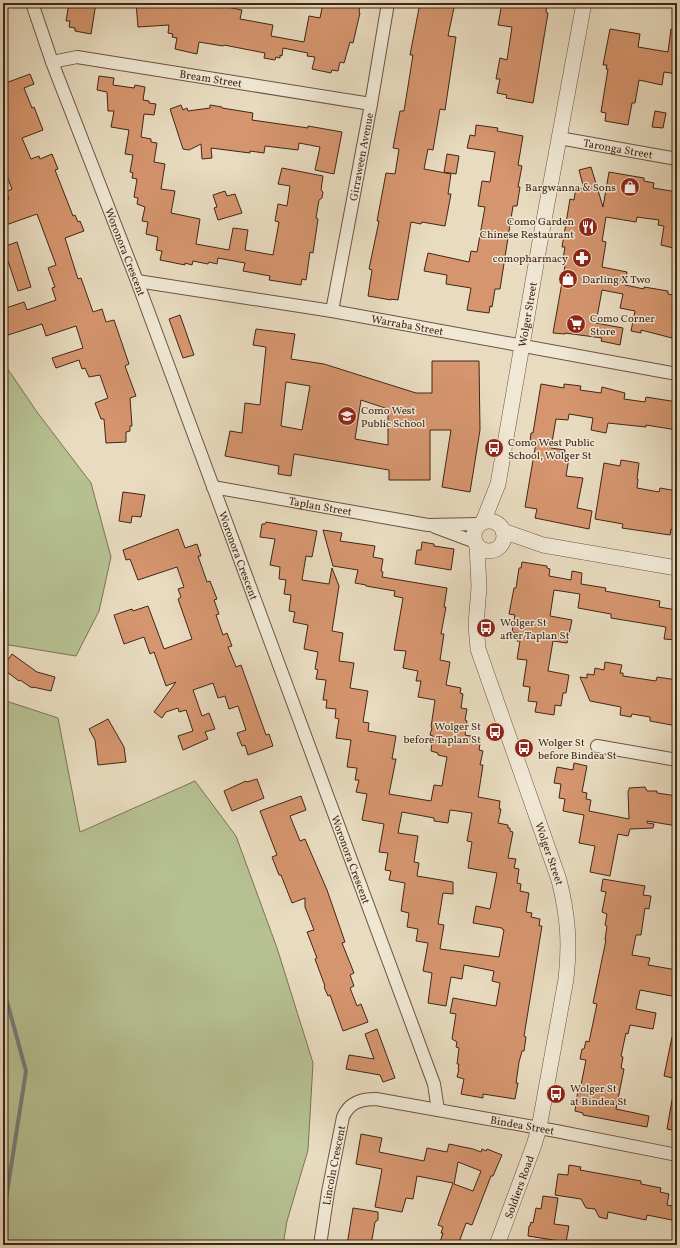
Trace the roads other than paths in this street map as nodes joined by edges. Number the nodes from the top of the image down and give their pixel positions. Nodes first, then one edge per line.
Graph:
1 (32, 3) edge
2 (388, 3) edge
3 (584, 3) edge
4 (52, 62) junction
5 (371, 104) junction
6 (559, 138) junction
7 (677, 159) edge
8 (137, 281) junction
9 (332, 311) junction
10 (522, 345) junction
11 (677, 374) edge
12 (498, 484) junction
13 (213, 487) junction
14 (481, 523) junction
15 (428, 525) junction
16 (502, 530) junction
17 (476, 544) junction
18 (542, 545) junction
19 (497, 548) junction
20 (677, 568) edge
21 (479, 587) junction
22 (597, 746) dead end
23 (677, 760) edge
24 (367, 1099) joint
25 (438, 1110) junction
26 (539, 1128) junction
27 (677, 1155) edge
28 (320, 1245) edge
29 (497, 1245) edge

1 - 4 street, Woronora Crescent
2 - 5 street, Girraween Avenue
3 - 6 street, Wolger Street
4 - 5 street, Bream Street
4 - 8 street, Woronora Crescent
5 - 9 street, Girraween Avenue
6 - 7 street, Taronga Street
6 - 10 street, Wolger Street
8 - 9 street, Warraba Street
8 - 13 street, Woronora Crescent
9 - 10 street, Warraba Street
10 - 11 street, Warraba Street
10 - 12 street, Wolger Street
12 - 14 street, Wolger Street
12 - 16 street, Wolger Street
13 - 15 street, Taplan Street
13 - 25 street, Woronora Crescent
14 - 15 street, Taplan Street
14 - 16 street
14 - 17 street
15 - 17 street, Taplan Street
16 - 18 street
16 - 19 street
17 - 19 street
17 - 21 street, Wolger Street
18 - 19 street
18 - 20 street
19 - 21 street, Wolger Street
21 - 26 street, Wolger Street
22 - 23 street
24 - 25 street, Bindea Street
24 - 28 street, Lincoln Crescent
25 - 26 street, Bindea Street
26 - 27 street, Bindea Street
26 - 29 street, Soldiers Road

